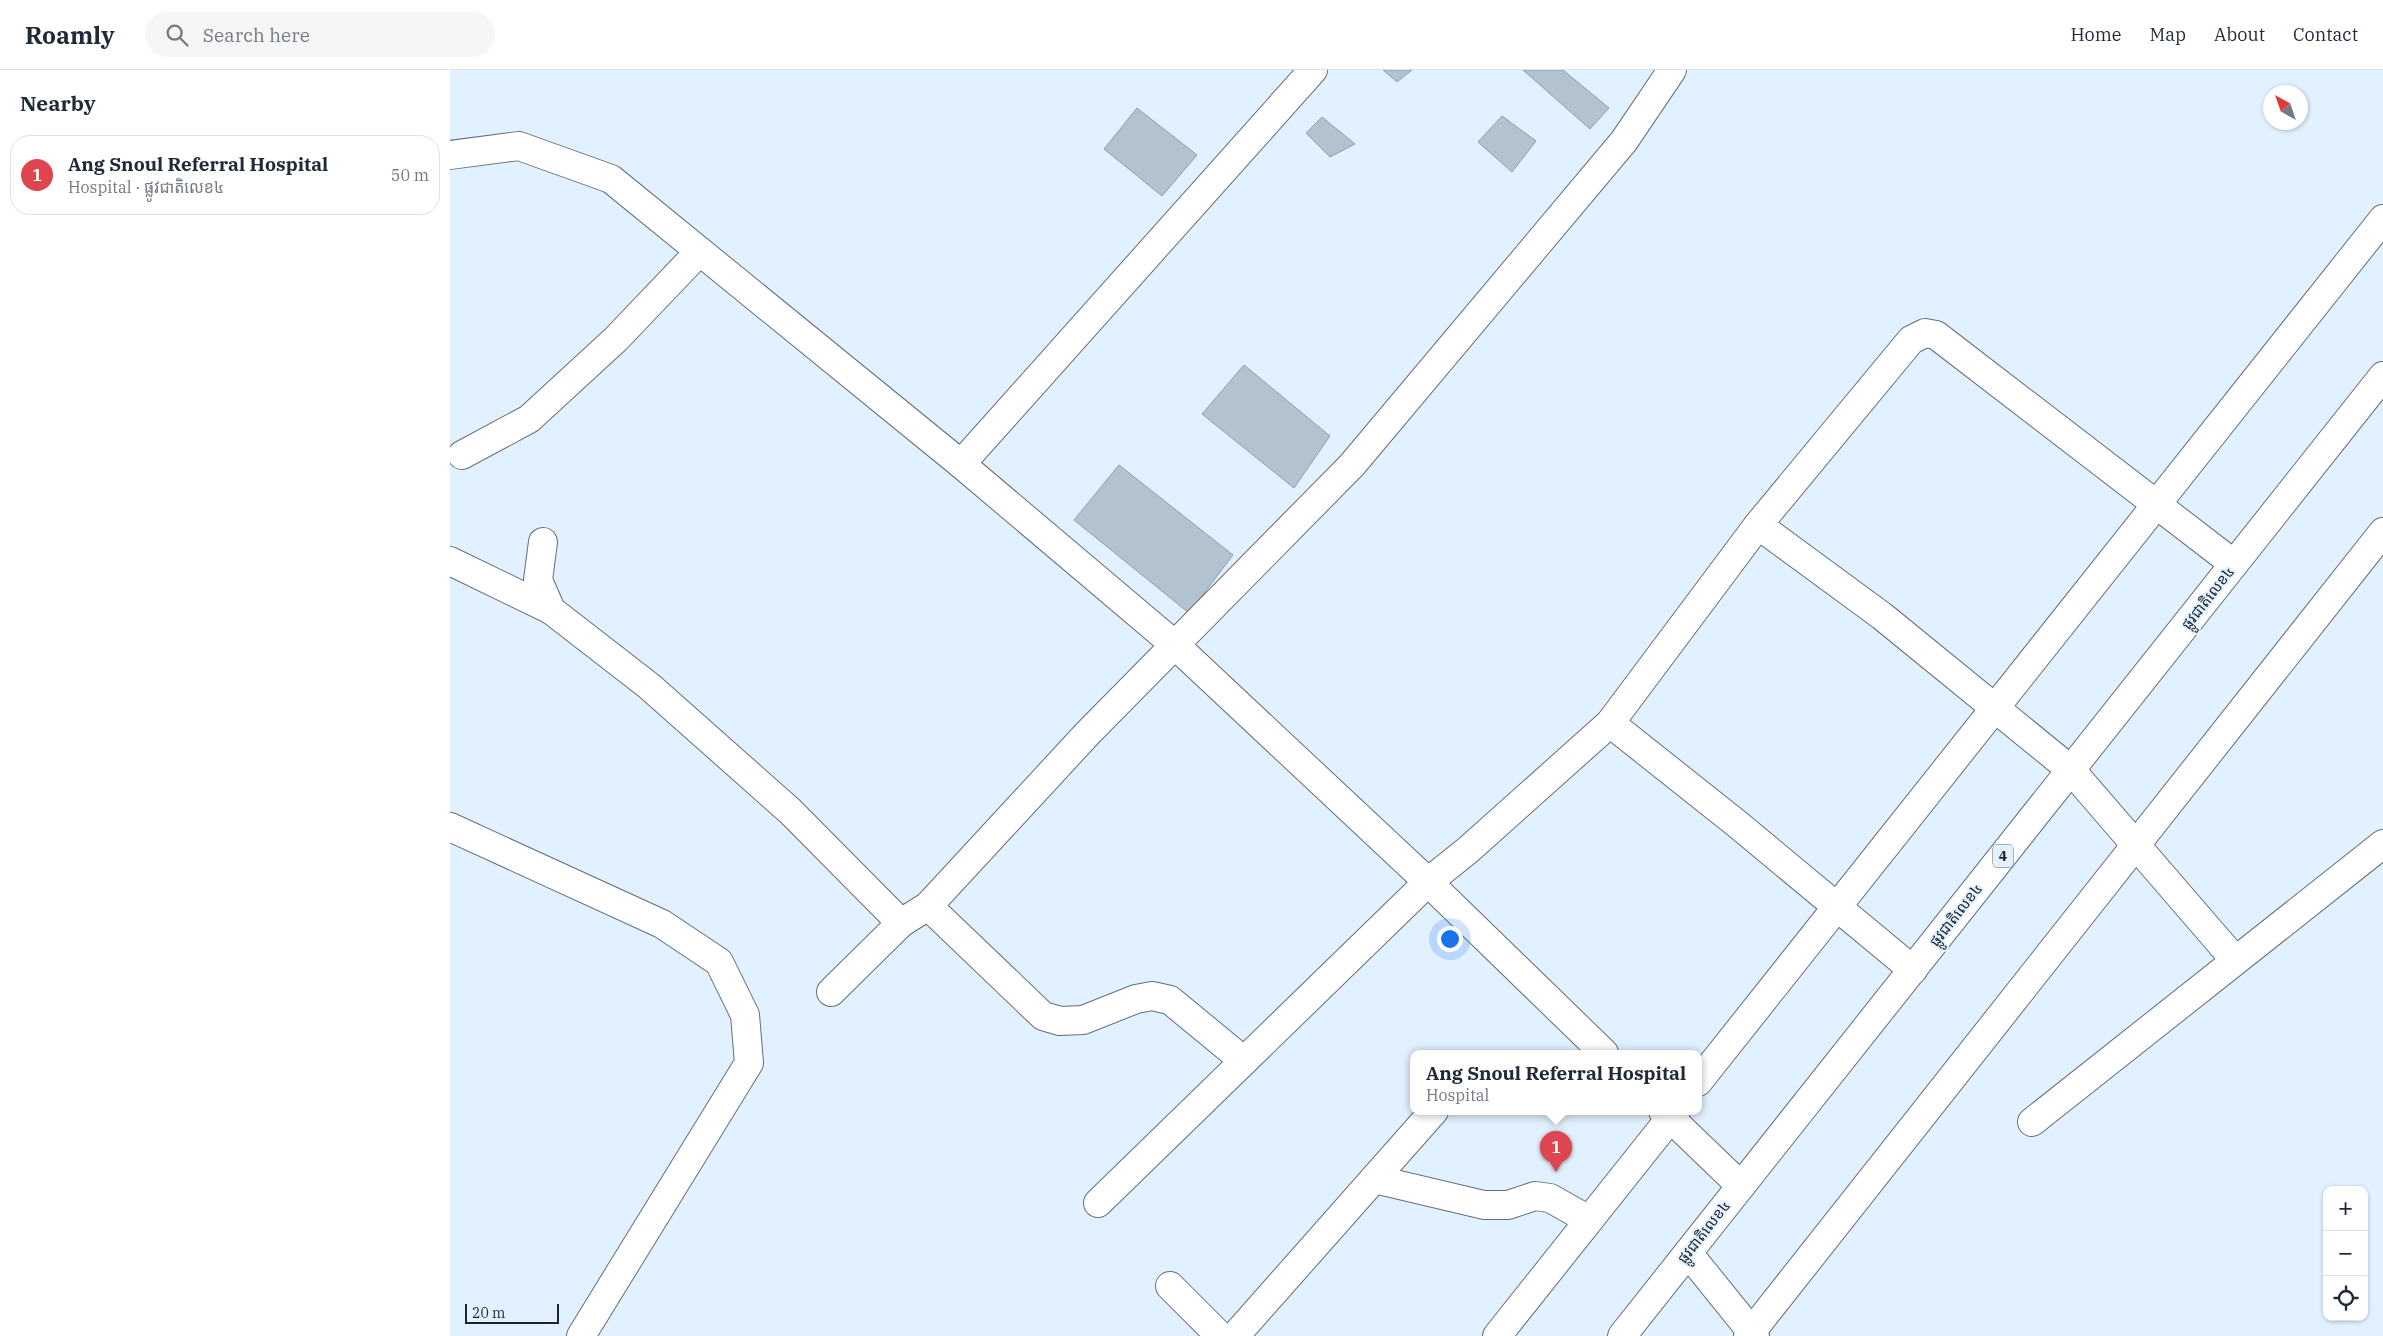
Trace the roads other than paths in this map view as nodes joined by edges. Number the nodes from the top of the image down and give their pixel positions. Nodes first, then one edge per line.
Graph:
1 (1313, 70) edge
2 (1672, 70) edge
3 (450, 156) edge
4 (2383, 219) edge
5 (699, 252) junction
6 (2383, 376) edge
7 (462, 455) dead end
8 (961, 464) junction
9 (2156, 505) junction
10 (1758, 525) junction
11 (2383, 532) edge
12 (543, 542) dead end
13 (450, 561) edge
14 (2234, 564) junction
15 (551, 610) junction
16 (1175, 646) junction
17 (1995, 708) junction
18 (1610, 723) junction
19 (2071, 770) junction
20 (450, 826) edge
21 (2383, 844) edge
22 (2135, 845) junction
23 (1428, 882) junction
24 (928, 906) junction
25 (1837, 907) junction
26 (901, 923) junction
27 (2235, 960) junction
28 (1912, 970) junction
29 (831, 992) dead end
30 (1601, 1050) edge
31 (1244, 1061) junction
32 (1702, 1077) edge
33 (1430, 1115) edge
34 (1668, 1115) edge
35 (1672, 1115) edge
36 (2032, 1122) dead end
37 (1374, 1179) junction
38 (1741, 1186) junction
39 (1098, 1203) dead end
40 (1589, 1220) junction
41 (1688, 1254) junction
42 (1170, 1286) dead end
43 (1751, 1335) edge
44 (581, 1336) edge
45 (1220, 1336) edge
46 (1236, 1336) edge
47 (1497, 1336) edge
48 (1622, 1336) edge

1 - 8 main road
2 - 16 main road
3 - 5 main road
4 - 9 main road
5 - 7 main road
5 - 8 main road
6 - 14 main road, ផ្លូវជាតិលេខ៤ / 4
8 - 16 main road
9 - 10 main road
9 - 14 main road
9 - 17 main road
10 - 17 main road
10 - 18 main road
11 - 22 main road
12 - 15 main road
13 - 15 main road
14 - 19 main road, ផ្លូវជាតិលេខ៤ / 4
15 - 26 main road
16 - 23 main road
16 - 24 main road
17 - 19 main road
17 - 25 main road
18 - 23 main road
18 - 25 main road
19 - 22 main road
19 - 28 main road, ផ្លូវជាតិលេខ៤ / 4
20 - 44 main road
21 - 27 main road
22 - 27 main road
22 - 43 main road
23 - 30 main road
23 - 31 main road
24 - 26 main road
24 - 31 main road
25 - 28 main road
25 - 32 main road
26 - 29 main road
27 - 36 main road
28 - 38 main road, ផ្លូវជាតិលេខ៤ / 4
31 - 39 main road
33 - 37 main road
34 - 40 main road
35 - 38 main road
37 - 40 main road
37 - 46 main road
38 - 41 main road, ផ្លូវជាតិលេខ៤ / 4
40 - 47 main road
41 - 43 main road
41 - 48 main road, ផ្លូវជាតិលេខ៤ / 4
42 - 45 main road

